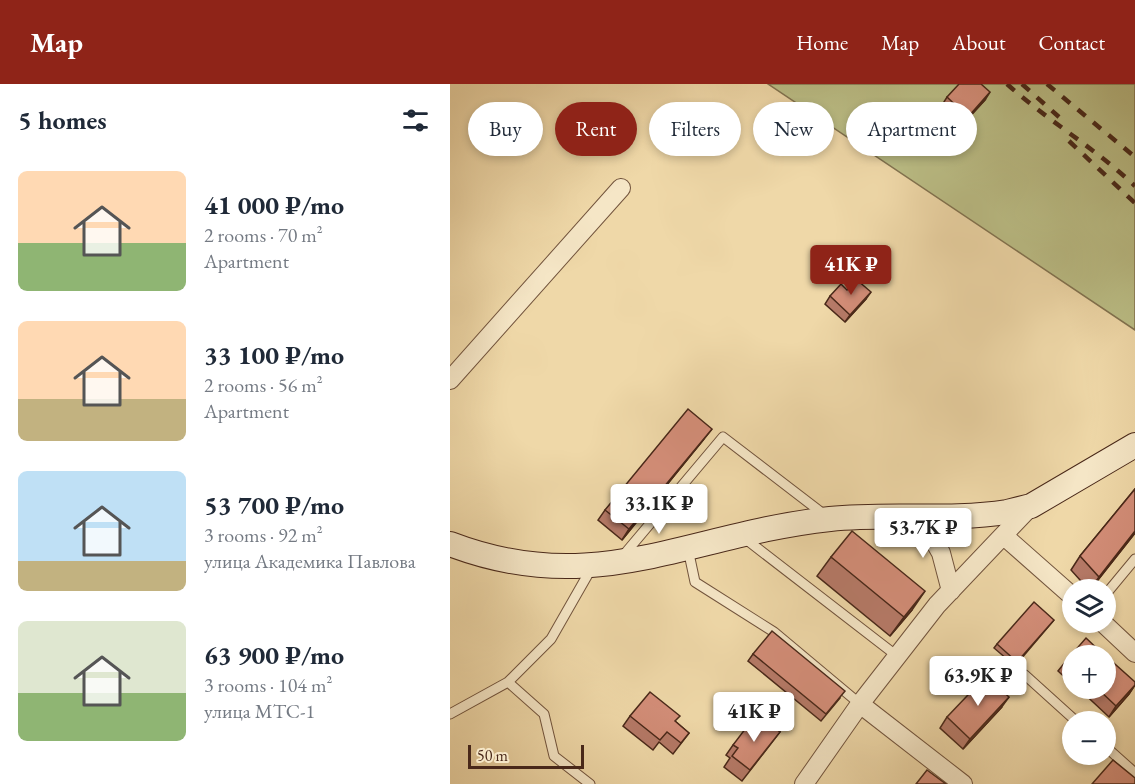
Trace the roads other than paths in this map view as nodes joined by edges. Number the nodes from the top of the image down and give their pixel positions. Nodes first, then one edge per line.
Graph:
1 (621, 188) dead end
2 (450, 380) edge
3 (1135, 445) edge
4 (1031, 506) junction
5 (920, 516) junction
6 (830, 519) junction
7 (741, 536) junction
8 (1004, 536) junction
9 (450, 544) edge
10 (688, 549) junction
11 (1135, 559) edge
12 (604, 565) junction
13 (1116, 582) edge
14 (1062, 587) edge
15 (951, 591) junction
16 (1114, 633) edge
17 (1135, 653) edge
18 (897, 656) junction
19 (1025, 675) dead end
20 (508, 682) junction
21 (860, 704) junction
22 (1065, 711) edge
23 (450, 714) edge
24 (1116, 756) edge
25 (1135, 773) edge
26 (590, 784) edge
27 (804, 784) edge
28 (963, 784) edge

1 - 2 street
3 - 4 street
4 - 5 street
4 - 8 street
5 - 6 street
5 - 15 street
6 - 7 street
6 - 12 lane
7 - 10 street
7 - 18 lane
8 - 14 street
8 - 15 street
9 - 12 street
10 - 12 street
10 - 21 lane
11 - 13 lane
12 - 20 lane
15 - 18 street
16 - 17 street
18 - 21 street
19 - 22 lane
20 - 23 lane
20 - 26 lane
21 - 27 street
21 - 28 street
24 - 25 lane

